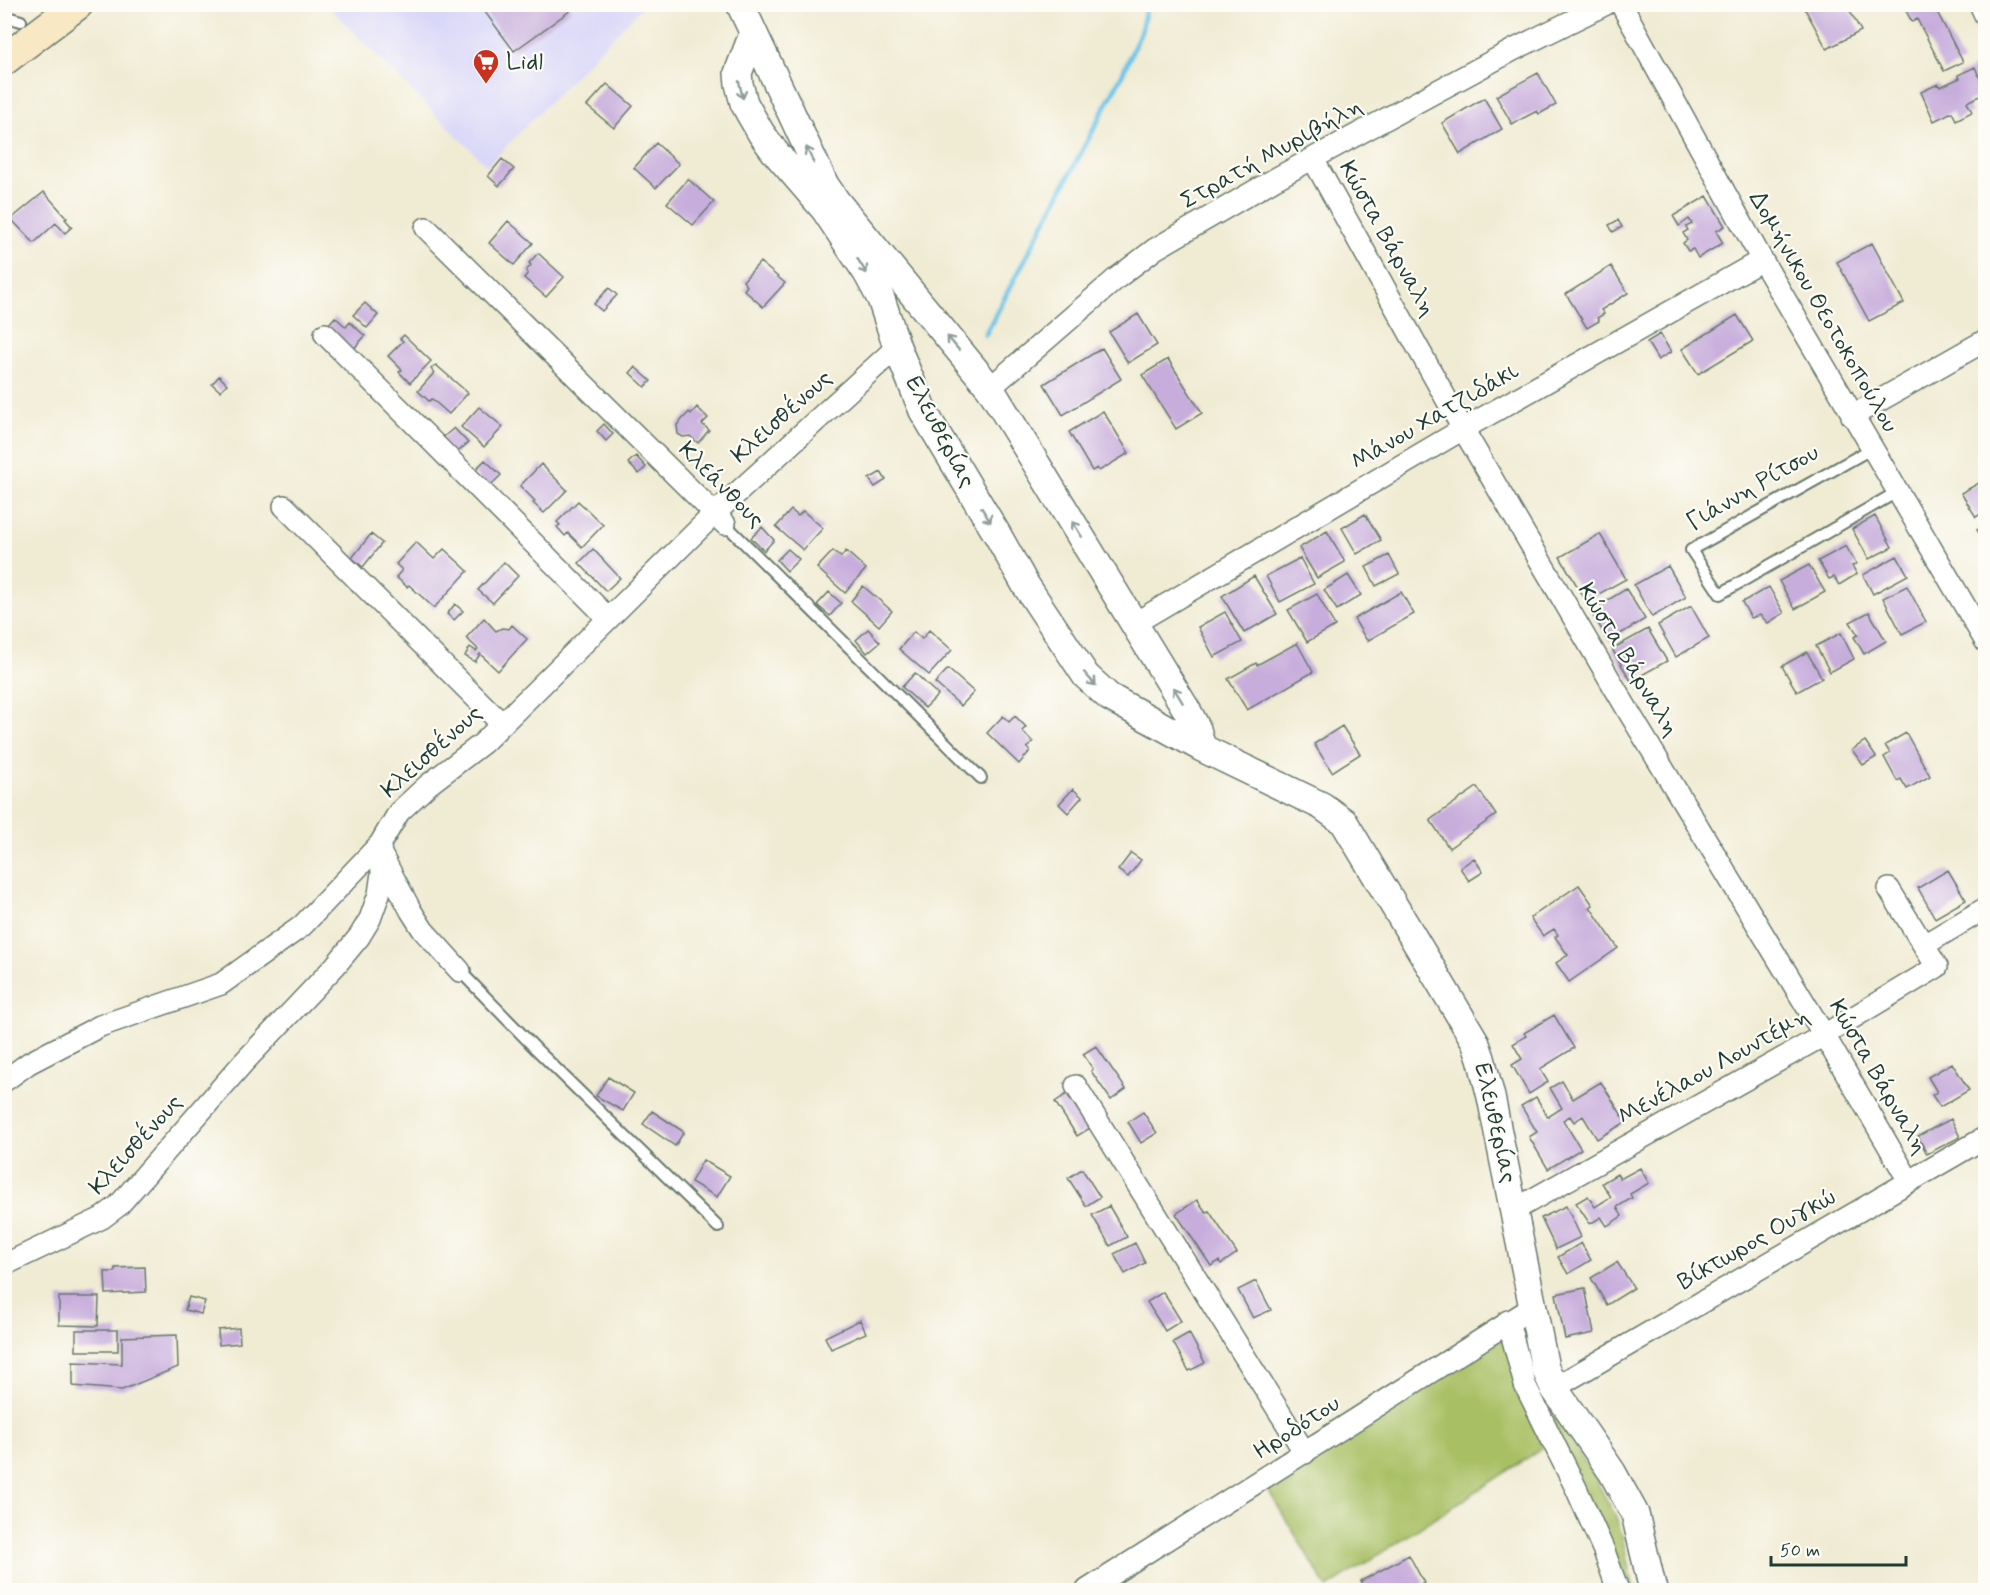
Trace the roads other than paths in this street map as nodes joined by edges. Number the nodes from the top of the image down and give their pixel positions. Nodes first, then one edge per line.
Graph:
1 (78, 4) edge
2 (1606, 4) edge
3 (1622, 4) edge
4 (1980, 4) edge
5 (748, 15) edge
6 (4, 16) edge
7 (1986, 17) edge
8 (21, 21) dead end
9 (4, 60) edge
10 (1313, 159) junction
11 (426, 228) dead end
12 (1762, 260) junction
13 (325, 334) dead end
14 (1986, 340) edge
15 (897, 347) junction
16 (990, 388) junction
17 (1852, 416) junction
18 (1463, 429) junction
19 (1871, 449) junction
20 (1897, 492) junction
21 (284, 506) dead end
22 (719, 519) junction
23 (608, 618) junction
24 (1135, 623) junction
25 (1984, 638) edge
26 (502, 724) junction
27 (1202, 748) junction
28 (981, 778) dead end
29 (380, 848) junction
30 (1889, 889) dead end
31 (1986, 908) edge
32 (1923, 945) junction
33 (460, 971) joint
34 (1824, 1035) junction
35 (4, 1081) edge
36 (1076, 1086) dead end
37 (1986, 1137) edge
38 (1909, 1181) junction
39 (1515, 1210) junction
40 (718, 1227) dead end
41 (4, 1265) edge
42 (1533, 1307) junction
43 (1508, 1321) junction
44 (1554, 1388) junction
45 (1305, 1453) junction
46 (1087, 1590) edge
47 (1618, 1590) edge
48 (1653, 1590) edge

1 - 9 main road
2 - 10 street, Στρατή Μυριβήλη
3 - 12 street, Δομήνικου Θεοτοκοπούλου
4 - 7 street
5 -> 15 street, Ελευθερίας
16 -> 5 street, Ελευθερίας
6 - 8 lane
10 - 16 street, Στρατή Μυριβήλη
10 - 18 street, Κώστα Βάρναλη
11 - 22 street, Κλεάνθους
12 - 17 street, Δομήνικου Θεοτοκοπούλου
12 - 18 street, Μάνου Χατζιδάκι
13 - 23 street
14 - 17 street
15 - 22 street, Κλεισθένους
15 -> 27 street, Ελευθερίας
24 -> 16 street, Ελευθερίας
17 - 19 street, Δομήνικου Θεοτοκοπούλου
18 - 24 street, Μάνου Χατζιδάκι
18 - 34 street, Κώστα Βάρναλη
19 - 20 street, Δομήνικου Θεοτοκοπούλου
19 - 20 lane, Γιάννη Ρίτσου
20 - 25 street, Δομήνικου Θεοτοκοπούλου
21 - 26 street
22 - 23 street, Κλεισθένους
22 - 28 lane, Κλεάνθους
23 - 26 street, Κλεισθένους
27 -> 24 street, Ελευθερίας
26 - 29 street, Κλεισθένους
27 - 39 street, Ελευθερίας
29 - 33 street
29 - 35 street
29 - 41 street, Κλεισθένους
30 - 32 street
31 - 32 street
32 - 34 street, Μενέλαου Λουντέμη
33 - 40 lane
34 - 38 street, Κώστα Βάρναλη
34 - 39 street, Μενέλαου Λουντέμη
36 - 45 street
37 - 38 street, Βίκτωρος Ουγκώ
38 - 44 street, Βίκτωρος Ουγκώ
39 - 42 street, Ελευθερίας
42 - 43 street, Ηροδότου
42 - 44 street, Ελευθερίας
43 - 45 street, Ηροδότου
43 - 47 street
44 - 48 street, Ελευθερίας
45 - 46 street, Ηροδότου

